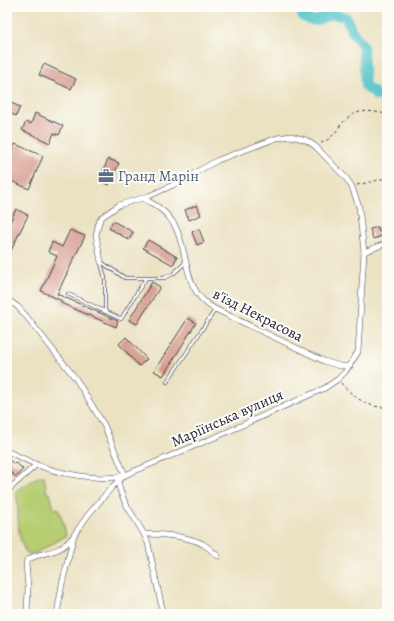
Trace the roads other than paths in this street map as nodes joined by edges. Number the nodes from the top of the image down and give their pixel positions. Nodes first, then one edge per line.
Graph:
1 (144, 198) junction
2 (387, 243) edge
3 (364, 252) junction
4 (101, 262) junction
5 (186, 263) junction
6 (146, 278) junction
7 (68, 294) dead end
8 (7, 299) edge
9 (215, 309) junction
10 (105, 312) junction
11 (350, 366) junction
12 (167, 382) dead end
13 (7, 450) edge
14 (36, 465) junction
15 (125, 475) junction
16 (118, 481) junction
17 (7, 491) edge
18 (145, 534) junction
19 (74, 535) junction
20 (218, 556) dead end
21 (27, 614) edge
22 (57, 614) edge
23 (162, 614) edge

1 - 3 street, Маріїнська вулиця
1 - 4 street
1 - 5 street, в'їзд Некрасова
2 - 3 street
3 - 11 street, Маріїнська вулиця
4 - 6 lane
4 - 10 lane
5 - 6 lane
5 - 9 street, в'їзд Некрасова
6 - 10 lane
7 - 10 lane
8 - 15 street
9 - 11 street, в'їзд Некрасова
9 - 12 lane
11 - 15 street, Маріїнська вулиця
13 - 14 street
14 - 15 street
14 - 17 street
15 - 16 street, Маріїнська вулиця
16 - 18 street
16 - 19 street, Маріїнська вулиця
18 - 20 street
18 - 23 street
19 - 21 street
19 - 22 street, Маріїнська вулиця

